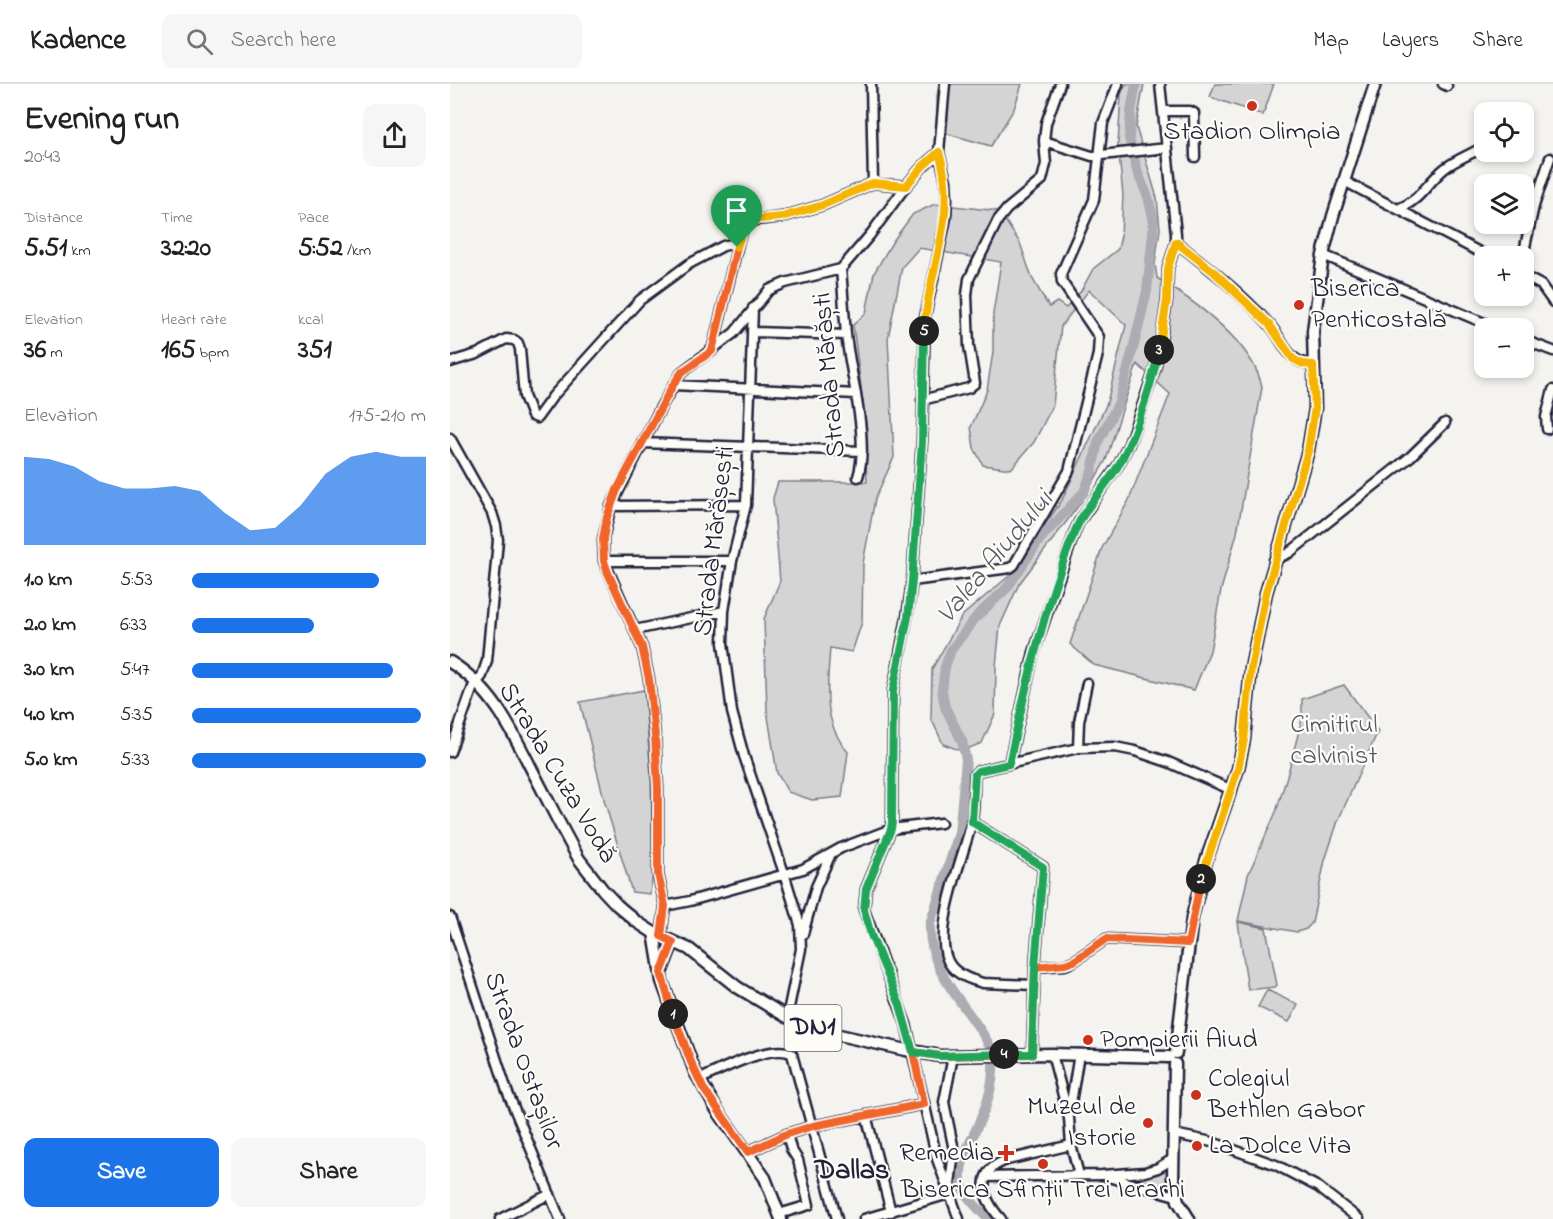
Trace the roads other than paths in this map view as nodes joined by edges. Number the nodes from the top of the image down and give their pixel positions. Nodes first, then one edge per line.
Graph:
1 (871, 84) edge
2 (945, 84) edge
3 (1060, 84) edge
4 (1118, 84) edge
5 (1160, 84) edge
6 (1375, 84) edge
7 (1163, 111) junction
8 (1044, 141) junction
9 (1167, 148) junction
10 (939, 152) junction
11 (1474, 152) edge
12 (1100, 154) junction
13 (1195, 157) dead end
14 (1550, 159) dead end
15 (1344, 181) junction
16 (873, 183) junction
17 (906, 186) junction
18 (1398, 210) junction
19 (1176, 242) junction
20 (1525, 246) edge
21 (737, 247) junction
22 (1474, 249) edge
23 (1323, 255) junction
24 (841, 269) junction
25 (1534, 281) edge
26 (1553, 302) edge
27 (753, 308) junction
28 (1474, 319) edge
29 (752, 332) junction
30 (846, 335) junction
31 (1534, 344) edge
32 (712, 351) junction
33 (1553, 351) edge
34 (450, 362) edge
35 (1313, 365) junction
36 (673, 385) junction
37 (750, 390) junction
38 (1553, 390) edge
39 (856, 394) junction
40 (922, 400) junction
41 (1445, 423) dead end
42 (1547, 429) dead end
43 (450, 438) edge
44 (642, 442) junction
45 (748, 448) junction
46 (862, 451) junction
47 (858, 477) dead end
48 (611, 506) junction
49 (746, 506) junction
50 (1274, 560) junction
51 (604, 561) junction
52 (732, 561) junction
53 (912, 581) junction
54 (724, 611) junction
55 (635, 630) junction
56 (450, 662) edge
57 (476, 682) junction
58 (1087, 683) dead end
59 (1078, 748) junction
60 (450, 752) edge
61 (1009, 764) junction
62 (1232, 790) junction
63 (972, 822) junction
64 (941, 823) dead end
65 (891, 829) junction
66 (830, 855) junction
67 (784, 873) junction
68 (665, 906) junction
69 (450, 917) edge
70 (658, 935) junction
71 (802, 938) junction
72 (673, 942) junction
73 (1188, 943) junction
74 (1035, 967) junction
75 (661, 973) junction
76 (1034, 985) junction
77 (787, 1017) junction
78 (913, 1052) junction
79 (1032, 1054) junction
80 (1052, 1054) junction
81 (1079, 1054) junction
82 (953, 1056) junction
83 (1173, 1058) junction
84 (699, 1080) junction
85 (924, 1104) junction
86 (866, 1116) junction
87 (1068, 1118) junction
88 (813, 1126) junction
89 (787, 1134) junction
90 (1174, 1134) junction
91 (1071, 1145) junction
92 (748, 1152) junction
93 (1173, 1159) junction
94 (1078, 1175) junction
95 (1102, 1175) junction
96 (986, 1177) junction
97 (550, 1194) junction
98 (949, 1194) junction
99 (1176, 1196) junction
100 (891, 1212) junction
101 (780, 1216) edge
102 (500, 1219) edge
103 (560, 1219) edge
104 (837, 1219) edge
105 (864, 1219) edge
106 (959, 1219) edge
107 (1001, 1219) edge
108 (1189, 1219) edge
109 (1359, 1219) edge

1 - 16 street
2 - 10 street
3 - 8 street
4 - 12 street
5 - 7 street
6 - 15 main road
7 - 9 street
7 - 13 street
8 - 12 street
8 - 40 street
9 - 12 street
9 - 19 street
10 - 17 street
10 - 40 street
11 - 18 street
12 - 53 street
14 - 20 street
15 - 18 street
15 - 23 main road
16 - 17 street
16 - 21 street
17 - 24 street
18 - 22 street
19 - 35 street
19 - 61 street
21 - 32 street
21 - 34 street
23 - 28 street
23 - 35 main road
24 - 27 street
24 - 30 street, Strada Mărăști
25 - 26 street
27 - 29 street, Strada Mărășești
27 - 32 street
29 - 30 street
29 - 37 street, Strada Mărășești
30 - 39 street, Strada Mărăști
31 - 33 street
32 - 36 street
35 - 50 main road
36 - 37 street
36 - 44 street
37 - 39 street
37 - 45 street, Strada Mărășești
38 - 42 street
39 - 46 street, Strada Mărăști
40 - 53 street
41 - 50 street
43 - 57 street
44 - 45 street
44 - 48 street
45 - 46 street
45 - 49 street, Strada Mărășești
46 - 47 street, Strada Mărăști
48 - 49 street
48 - 51 street
49 - 52 street, Strada Mărășești
50 - 62 main road
51 - 52 street
51 - 55 street
52 - 54 street, Strada Mărășești
53 - 65 street
54 - 55 street
54 - 67 street, Strada Mărășești
55 - 68 street
56 - 57 main road, Strada Cuza Vodă / DN1
57 - 60 street
57 - 70 main road, Strada Cuza Vodă / DN1
58 - 59 street
59 - 61 street
59 - 62 street
61 - 63 street
62 - 73 main road
63 - 74 street
63 - 76 street
64 - 65 street
65 - 66 street
65 - 78 street
66 - 67 street
66 - 71 street
67 - 68 street
67 - 71 street, Strada Mărășești
68 - 70 street
69 - 97 street, Strada Ostașilor
70 - 72 main road, Strada Cuza Vodă / DN1
70 - 75 main road
71 - 77 street, Strada Mărășești
72 - 75 main road
72 - 77 main road, Strada Cuza Vodă / DN1
73 - 74 street
73 - 83 main road
74 - 76 street
75 - 84 main road
76 - 79 street
77 - 78 main road, Strada Cuza Vodă / DN1
78 - 82 main road, Strada Cuza Vodă / DN1
78 - 85 street
79 - 80 main road, DN1
79 - 82 main road, Strada Cuza Vodă / DN1
80 - 81 main road, DN1
80 - 87 street
81 - 83 main road, DN1
81 - 87 street
82 - 98 street
83 - 90 main road
84 - 88 street
84 - 92 main road
85 - 86 street
85 - 98 street
86 - 88 street
86 - 100 street
87 - 91 street
88 - 89 street
88 - 104 street
89 - 92 street
89 - 101 street
90 - 93 main road
90 - 109 street
91 - 94 street
91 - 96 street
92 - 101 main road
93 - 95 street
93 - 99 main road
94 - 95 street
94 - 96 street
95 - 99 street
96 - 107 street
97 - 102 street
97 - 103 street, Strada Ostașilor
98 - 100 street
98 - 106 street
99 - 108 main road
100 - 105 street

